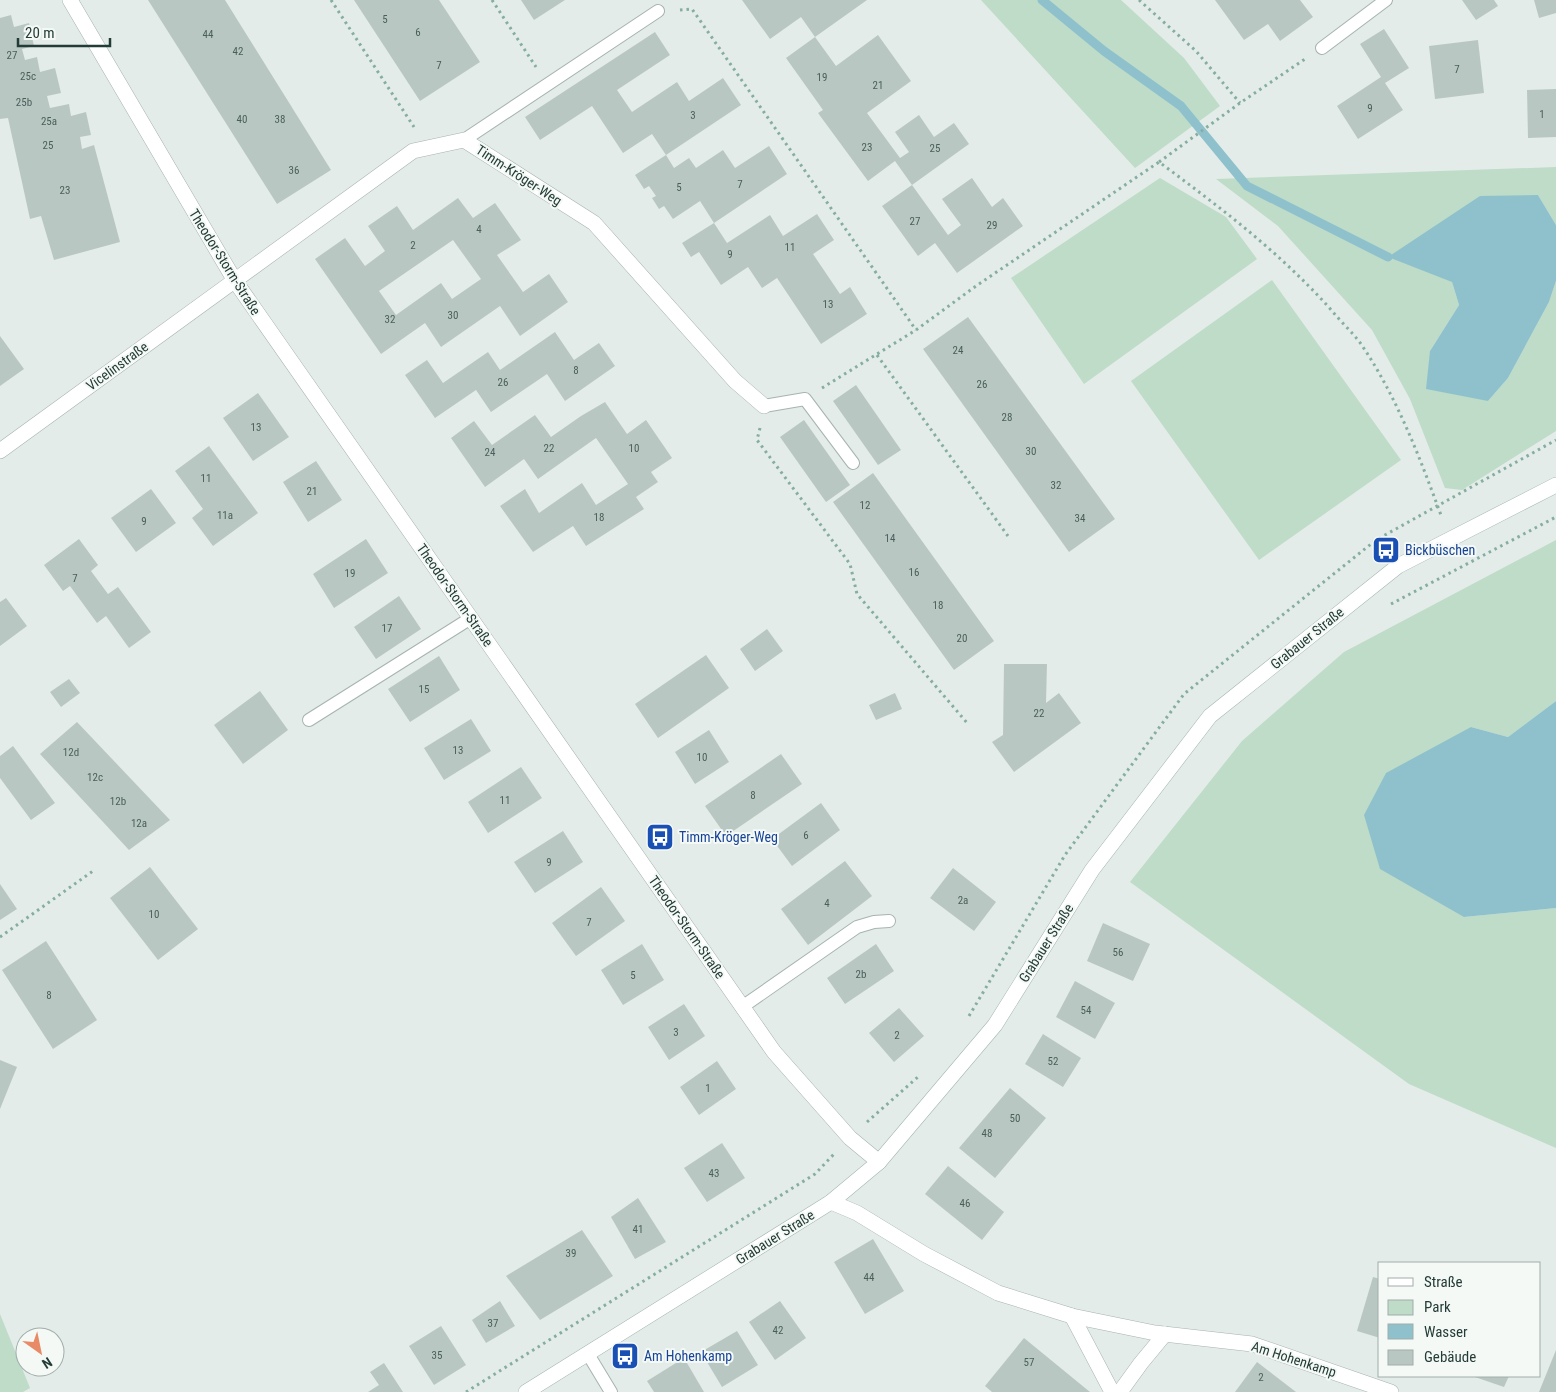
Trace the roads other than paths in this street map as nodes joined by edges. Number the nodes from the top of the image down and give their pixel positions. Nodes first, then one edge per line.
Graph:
1 (70, 0) edge
2 (1386, 0) edge
3 (658, 11) road end
4 (1322, 48) road end
5 (464, 140) junction
6 (235, 281) junction
7 (764, 406) joint
8 (0, 451) edge
9 (853, 463) dead end
10 (1556, 485) edge
11 (471, 618) junction
12 (309, 720) dead end
13 (889, 921) dead end
14 (742, 1006) junction
15 (879, 1162) junction
16 (831, 1202) junction
17 (1072, 1316) junction
18 (1165, 1334) junction
19 (588, 1354) junction
20 (526, 1392) edge
21 (610, 1392) edge
22 (1112, 1392) edge
23 (1120, 1392) edge
24 (1392, 1392) edge

1 - 6 street, Theodor-Storm-Straße
2 - 4 lane
3 - 5 lane
5 - 6 street, Timm-Kröger-Weg
5 - 7 street, Timm-Kröger-Weg
6 - 8 street, Vicelinstraße
6 - 11 street, Theodor-Storm-Straße
7 - 9 lane
10 - 15 street, Grabauer Straße
11 - 12 lane
11 - 14 street, Theodor-Storm-Straße
13 - 14 lane
14 - 15 street, Theodor-Storm-Straße
15 - 16 street, Grabauer Straße
16 - 17 street, Am Hohenkamp
16 - 19 street, Grabauer Straße
17 - 18 street, Am Hohenkamp
17 - 22 street
18 - 23 street
18 - 24 street, Am Hohenkamp
19 - 20 street, Grabauer Straße
19 - 21 lane

